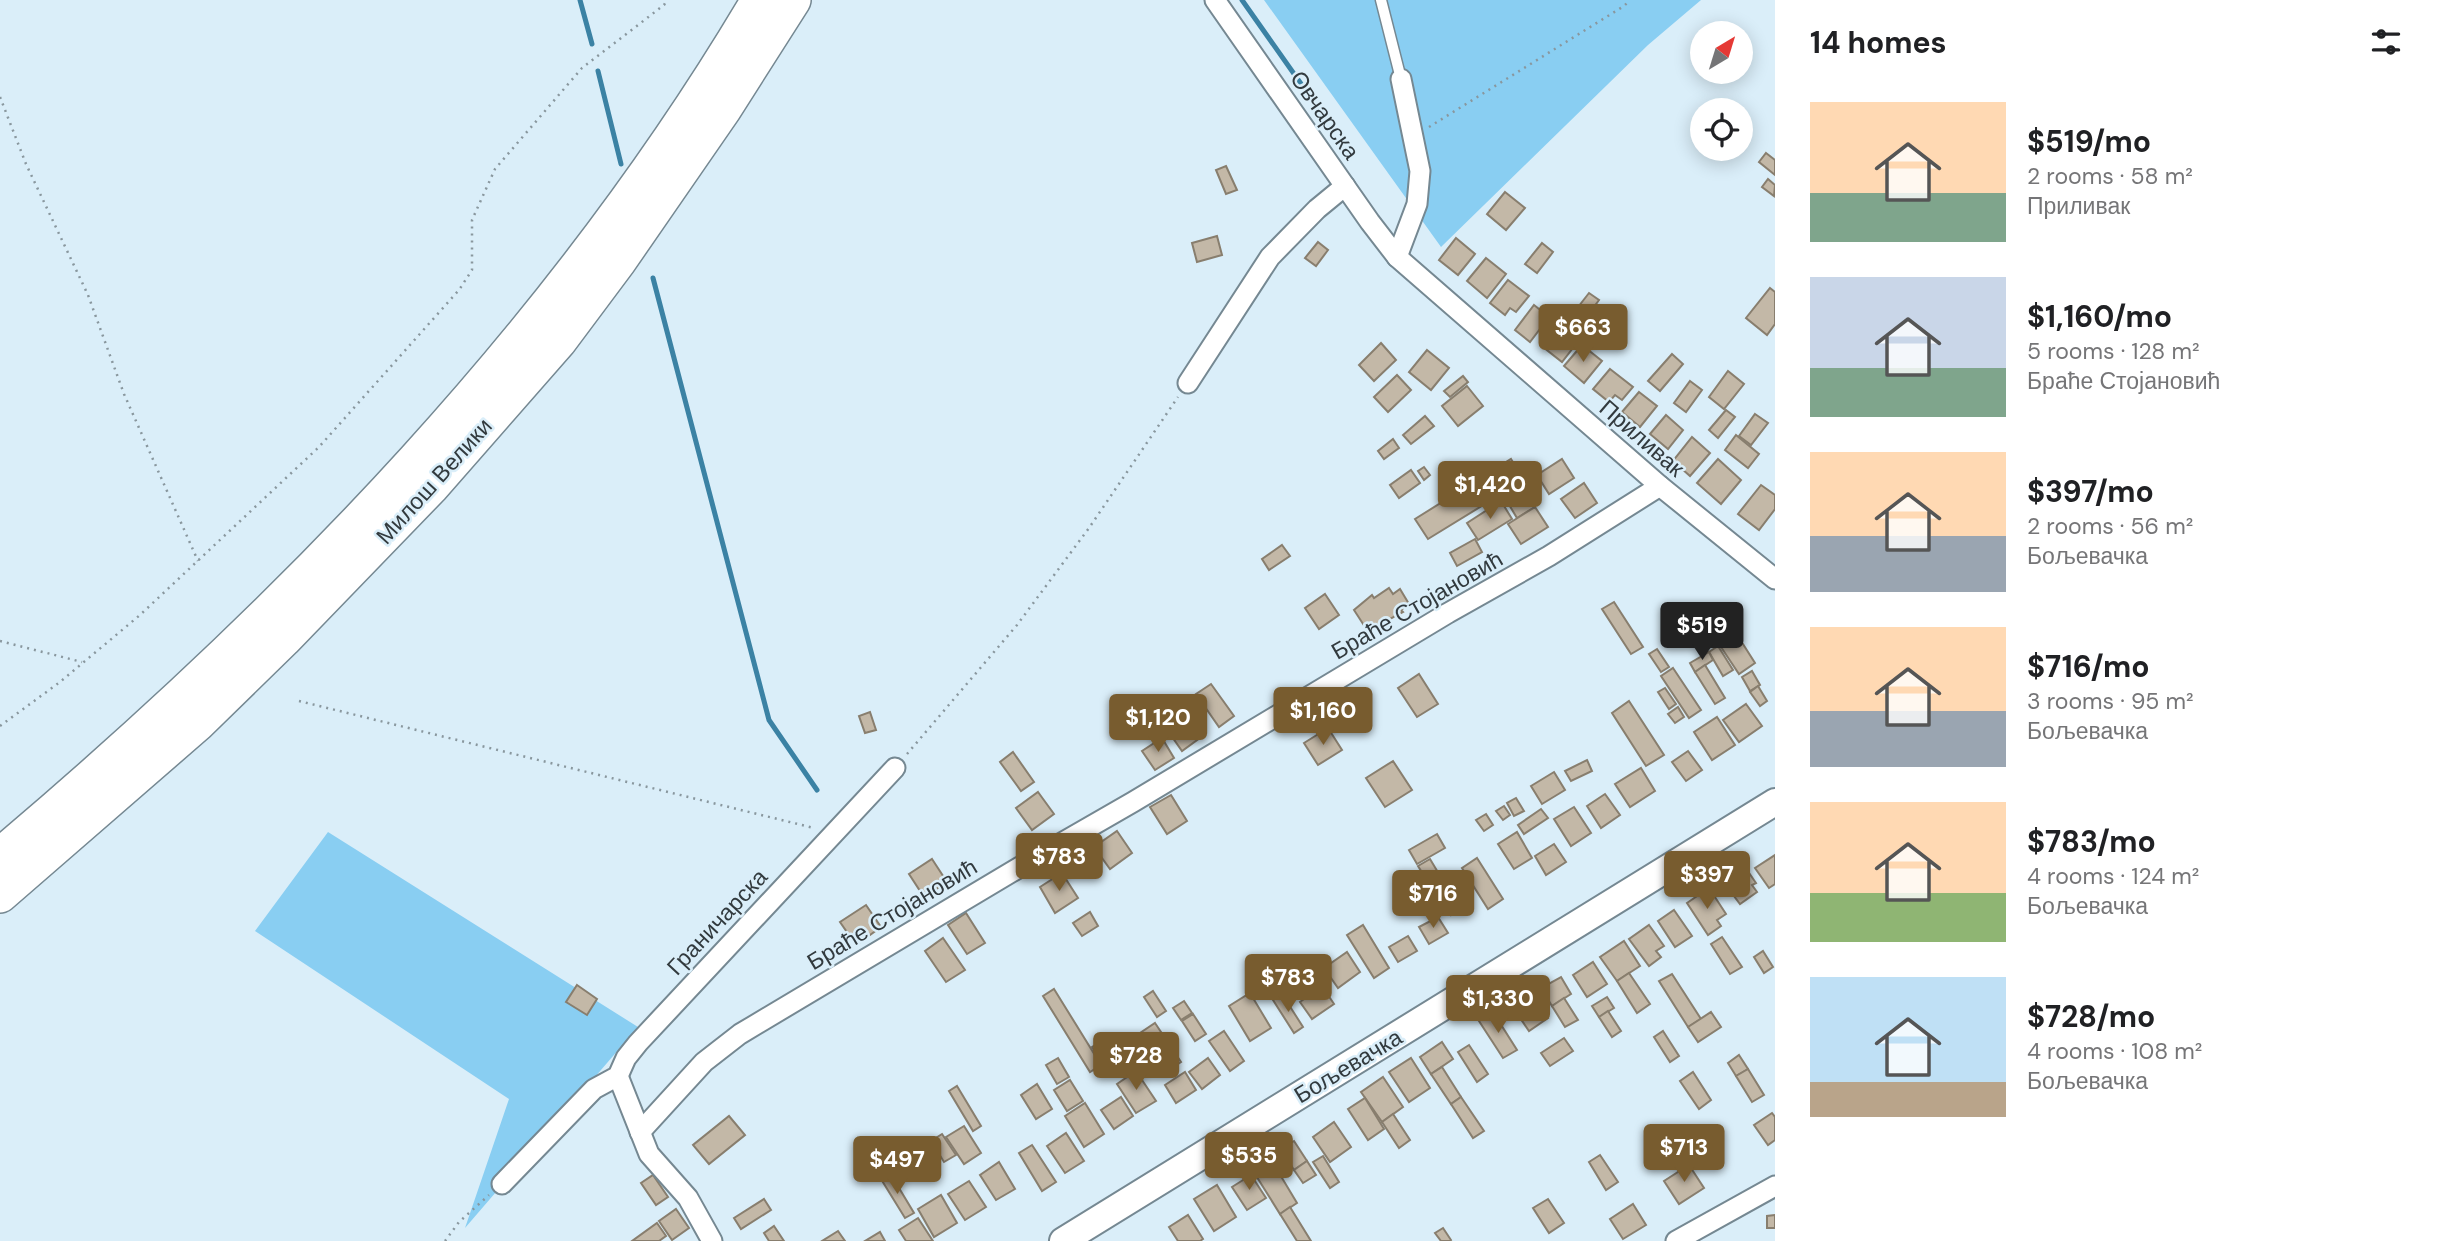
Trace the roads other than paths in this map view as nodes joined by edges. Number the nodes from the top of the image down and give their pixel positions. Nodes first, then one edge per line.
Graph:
1 (760, 0) edge
2 (793, 0) edge
3 (1215, 0) edge
4 (1381, 0) edge
5 (1401, 79) joint
6 (1345, 186) junction
7 (1397, 257) junction
8 (1188, 383) road end
9 (1660, 486) junction
10 (1775, 579) edge
11 (895, 768) road end
12 (1775, 802) edge
13 (0, 856) edge
14 (0, 895) edge
15 (618, 1076) junction
16 (640, 1132) junction
17 (502, 1184) road end
18 (1775, 1186) edge
19 (712, 1241) edge
20 (1063, 1241) edge
21 (1675, 1241) edge

1 - 13 highway, Милош Велики
2 - 14 highway, Милош Велики
3 - 6 street, Овчарска
4 - 5 lane
5 - 7 street
6 - 7 street, Овчарска
6 - 8 street
7 - 9 street, Приливак
9 - 10 street, Приливак
9 - 16 street, Браће Стојановић
11 - 15 street, Граничарска
12 - 20 main road, Бољевачка
15 - 16 street
15 - 17 street, Граничарска
16 - 19 street
18 - 21 street

